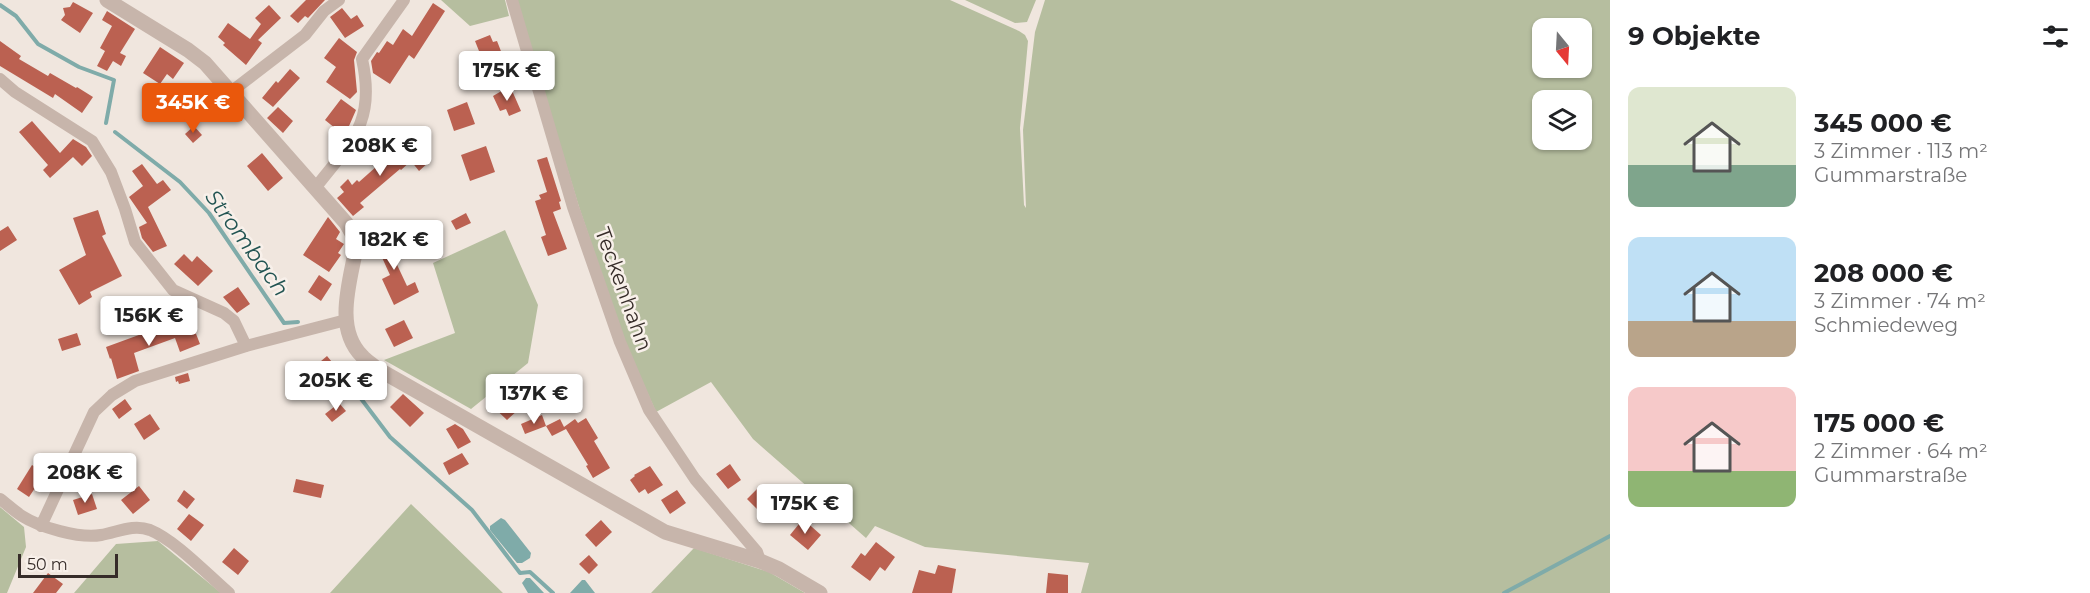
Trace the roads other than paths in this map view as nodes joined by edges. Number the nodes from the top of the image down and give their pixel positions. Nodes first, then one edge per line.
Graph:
1 (107, 0) edge
2 (339, 0) edge
3 (404, 0) edge
4 (512, 0) edge
5 (0, 79) edge
6 (232, 91) junction
7 (316, 188) junction
8 (346, 320) junction
9 (246, 346) junction
10 (0, 499) edge
11 (41, 526) junction
12 (760, 561) junction
13 (229, 593) edge
14 (820, 593) edge

1 - 6 street
2 - 6 street
3 - 7 street
4 - 12 street, Teckenhahn
5 - 9 street
6 - 7 street
7 - 8 street
8 - 9 street
8 - 12 street
9 - 11 street
10 - 11 street
11 - 13 street
12 - 14 street

